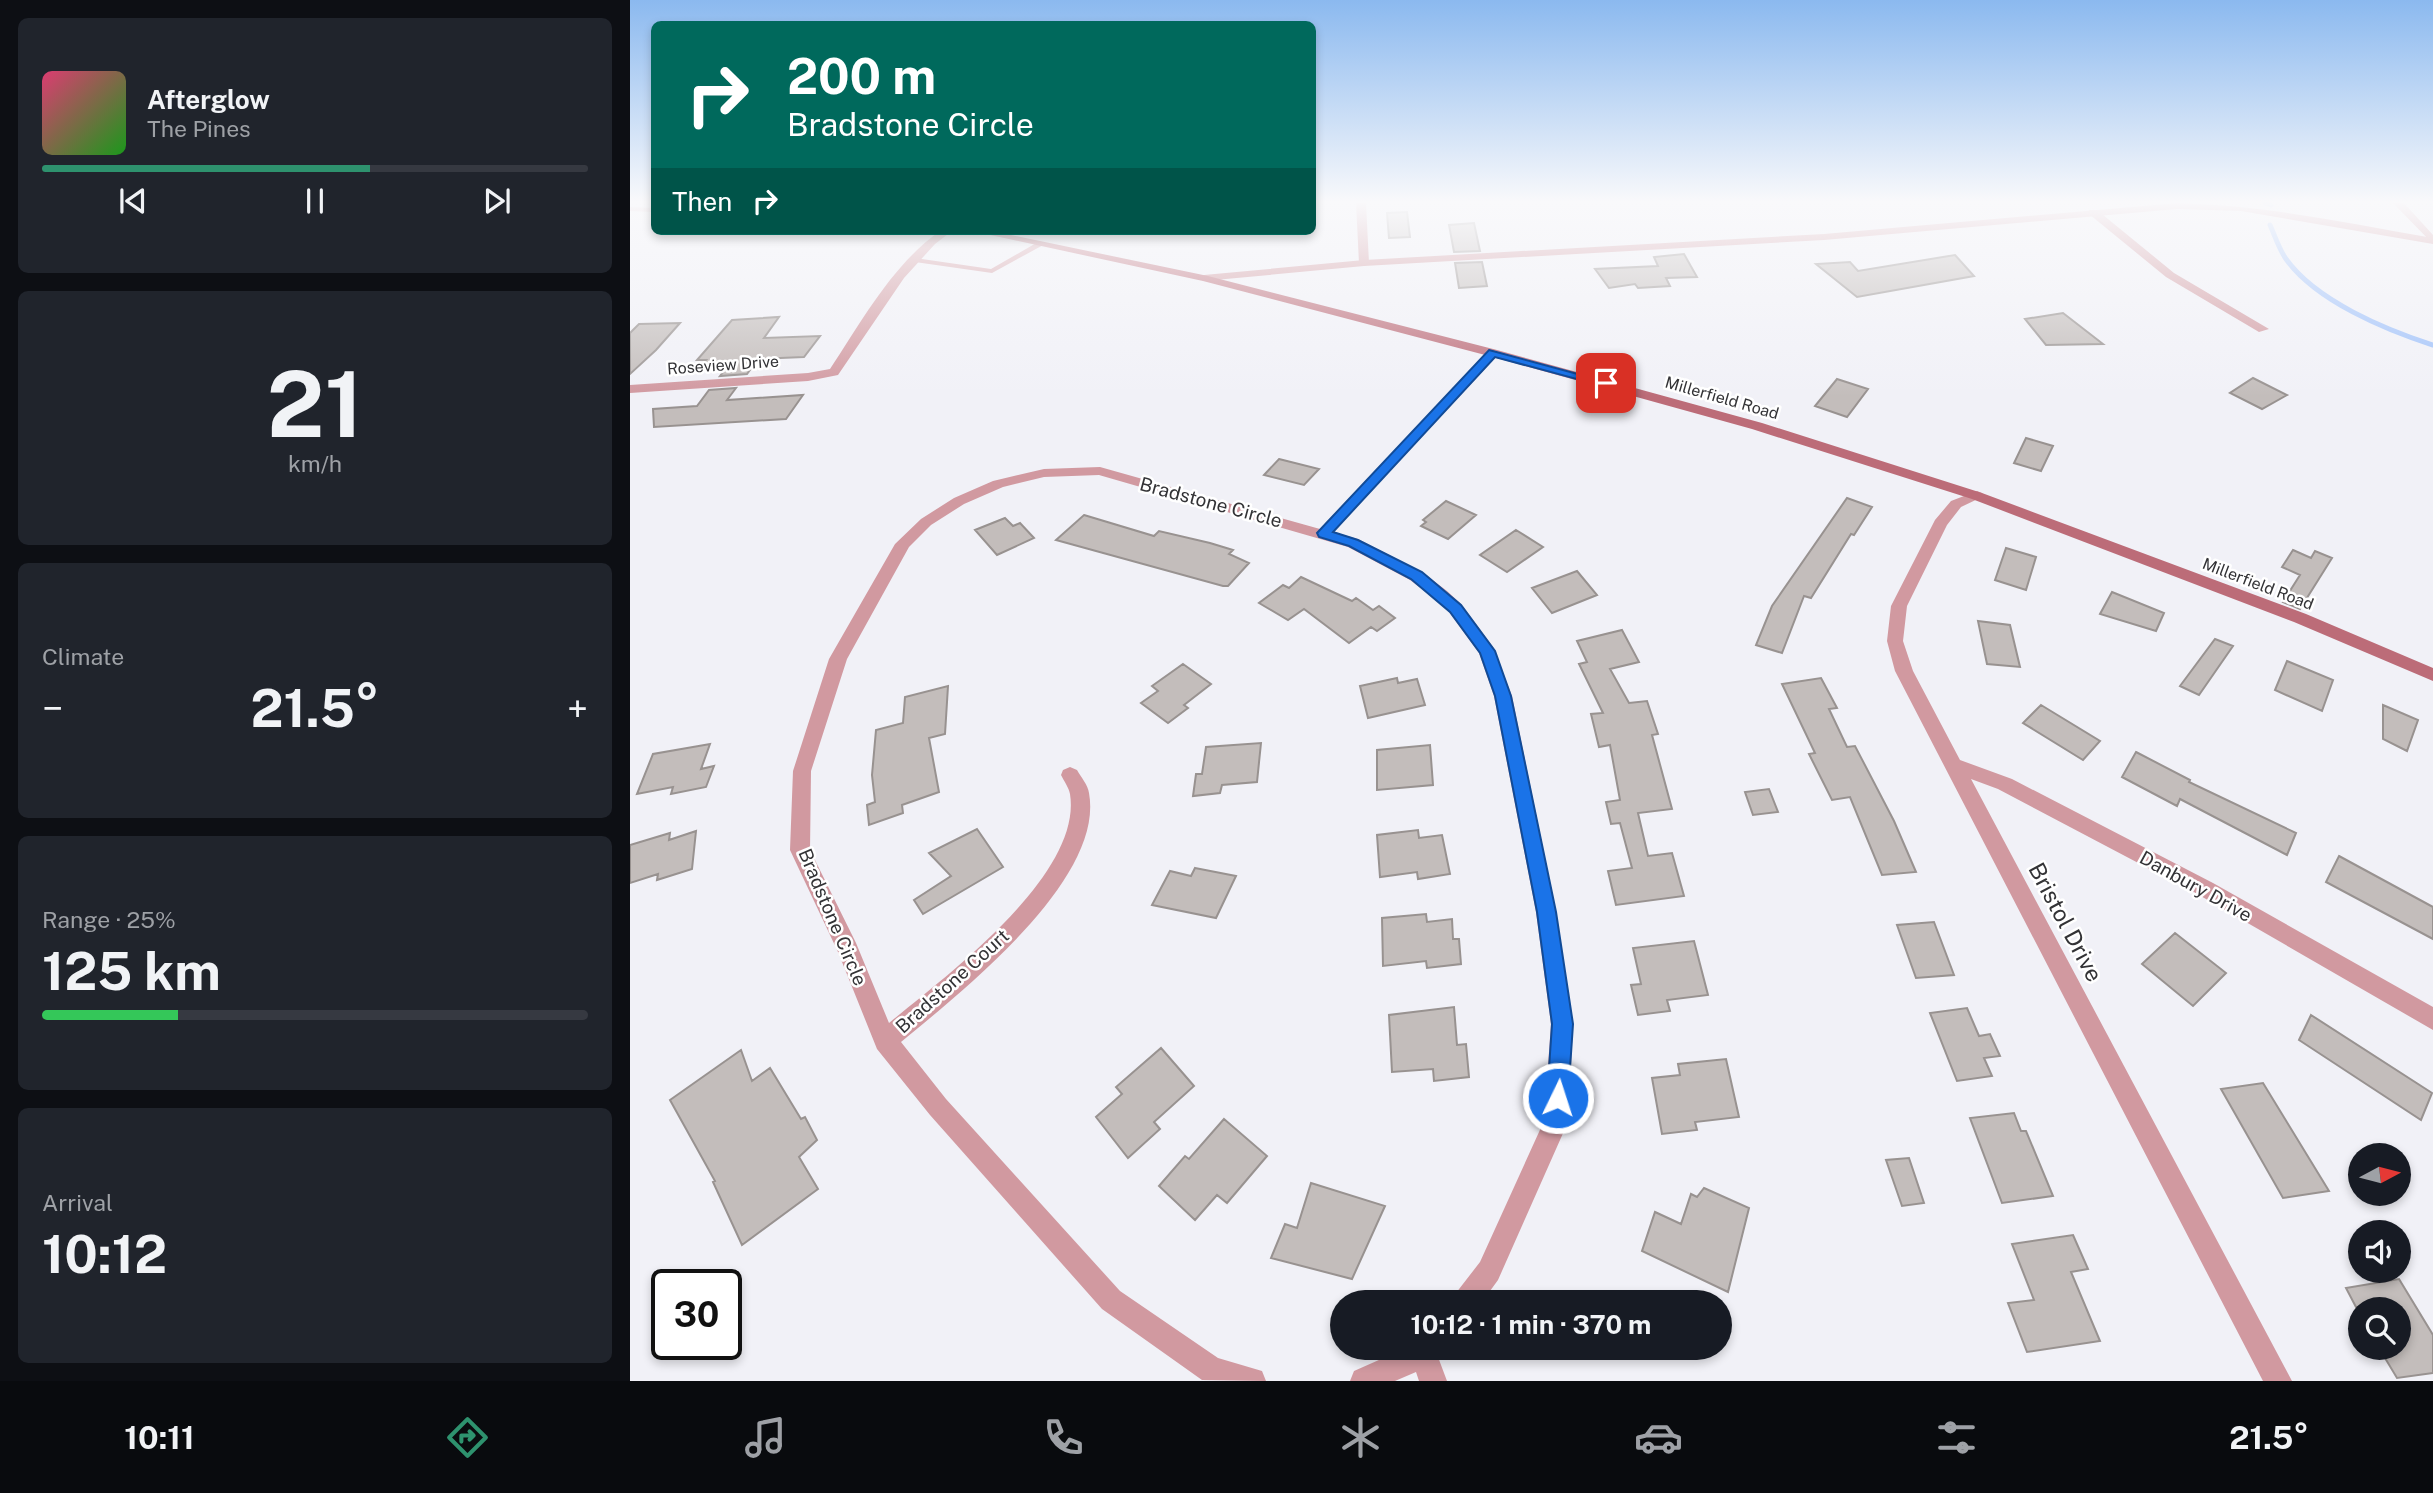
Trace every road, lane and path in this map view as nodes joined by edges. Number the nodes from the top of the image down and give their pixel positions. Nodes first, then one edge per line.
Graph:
1 (908, 267) edge
2 (967, 267) edge
3 (998, 267) edge
4 (1153, 267) edge
5 (1317, 267) edge
6 (2161, 267) edge
7 (1204, 278) junction
8 (2263, 329) dead end
9 (1493, 353) junction
10 (630, 389) edge
11 (1977, 496) junction
12 (1324, 533) junction
13 (2433, 675) edge
14 (1953, 765) junction
15 (1070, 775) dead end
16 (2433, 1019) edge
17 (885, 1041) junction
18 (1474, 1290) edge
19 (1407, 1360) edge
20 (1428, 1360) edge
21 (1252, 1381) edge
22 (1364, 1381) edge
23 (1433, 1381) edge
24 (2278, 1381) edge

1 - 10 street, Roseview Drive
2 - 3 lane
4 - 7 main road, Millerfield Road
5 - 7 street
6 - 8 street
7 - 9 main road, Millerfield Road
9 - 11 main road, Millerfield Road
9 - 12 street
11 - 13 main road, Millerfield Road
11 - 14 street, Bristol Drive
12 - 17 street, Bradstone Circle
12 - 18 street, Bradstone Circle
14 - 16 street, Danbury Drive
14 - 24 street, Bristol Drive
15 - 17 street, Bradstone Court
17 - 21 street, Bradstone Circle
19 - 22 street
20 - 23 street

